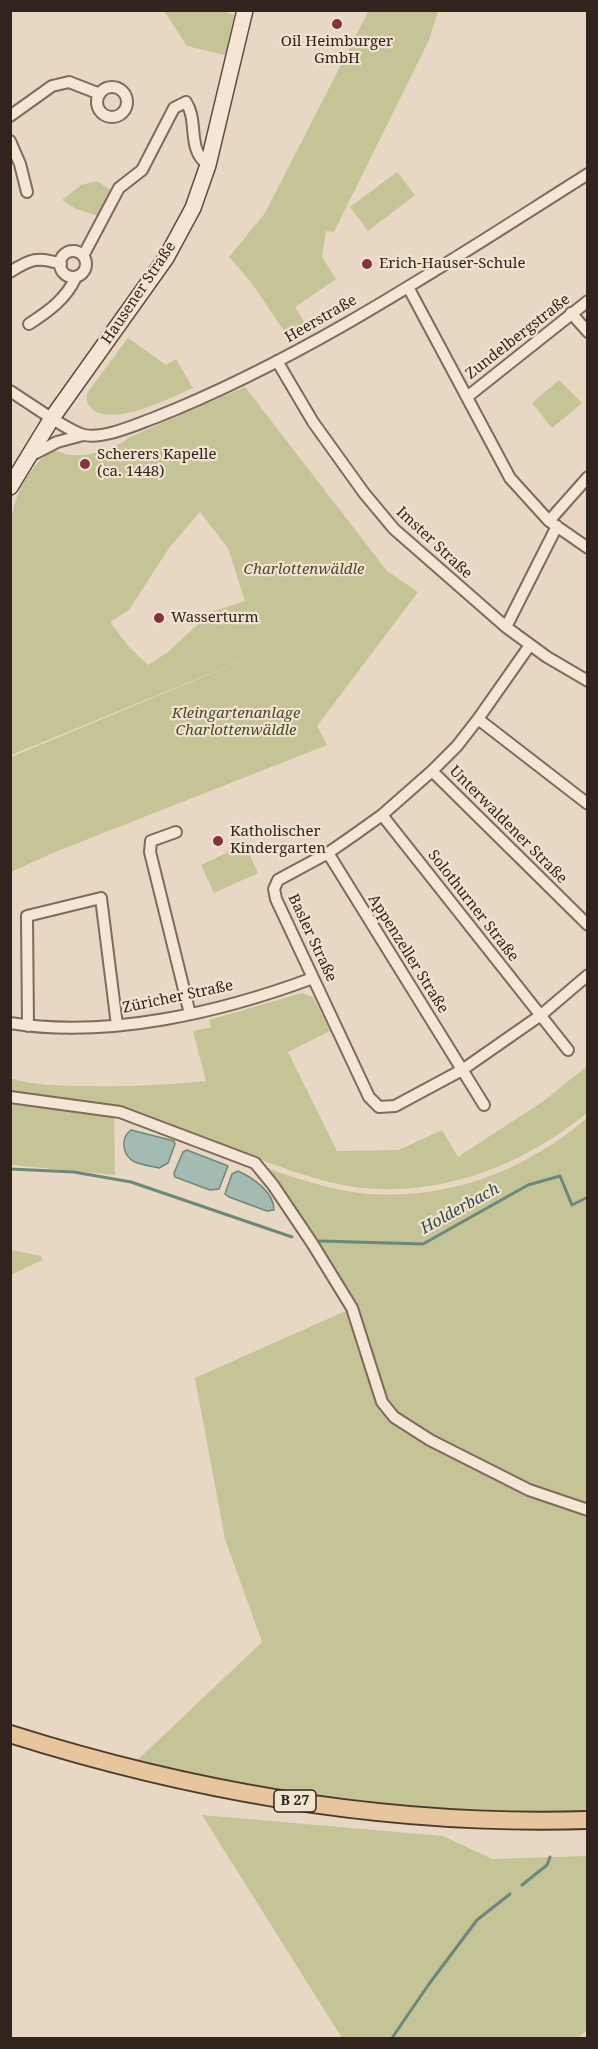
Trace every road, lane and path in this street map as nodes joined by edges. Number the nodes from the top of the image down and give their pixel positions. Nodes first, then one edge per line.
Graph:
1 (245, 10) edge
2 (100, 94) dead end
3 (10, 116) edge
4 (10, 141) edge
5 (208, 165) junction
6 (588, 174) edge
7 (27, 192) dead end
8 (83, 256) junction
9 (61, 264) junction
10 (10, 272) edge
11 (76, 277) junction
12 (408, 287) junction
13 (588, 301) edge
14 (571, 313) junction
15 (29, 324) dead end
16 (588, 332) edge
17 (277, 361) junction
18 (10, 391) edge
19 (466, 397) junction
20 (52, 418) junction
21 (83, 435) junction
22 (28, 457) junction
23 (588, 477) edge
24 (10, 487) edge
25 (553, 524) junction
26 (588, 548) edge
27 (506, 627) junction
28 (530, 645) junction
29 (588, 681) edge
30 (478, 719) junction
31 (432, 771) junction
32 (588, 804) edge
33 (382, 815) junction
34 (176, 832) dead end
35 (328, 853) junction
36 (588, 926) edge
37 (588, 975) edge
38 (313, 978) junction
39 (190, 1014) junction
40 (541, 1015) junction
41 (10, 1023) edge
42 (117, 1025) junction
43 (28, 1026) junction
44 (568, 1050) dead end
45 (462, 1070) junction
46 (10, 1097) edge
47 (484, 1105) dead end
48 (588, 1510) edge
49 (10, 1734) edge
50 (588, 1820) edge

1 - 5 main road, Hausener Straße
2 - 3 street
4 - 7 street
5 - 8 street
5 - 20 main road, Hausener Straße
6 - 12 street, Heerstraße
8 - 9 street
8 - 11 street
9 - 10 street
9 - 11 street
11 - 15 street
12 - 17 street, Heerstraße
12 - 19 street
13 - 14 street, Zundelbergstraße
14 - 16 street
14 - 19 street, Zundelbergstraße
17 - 21 street, Heerstraße
17 - 27 street, Imster Straße
18 - 20 street
19 - 25 street
20 - 21 street
20 - 22 main road, Hausener Straße
21 - 22 street, Heerstraße
22 - 24 main road, Hausener Straße
23 - 25 street
25 - 26 street
25 - 27 street
27 - 28 street, Imster Straße
28 - 29 street, Imster Straße
28 - 30 street, Basler Straße
30 - 31 street, Basler Straße
30 - 32 street
31 - 33 street, Basler Straße
31 - 36 street, Unterwaldener Straße
33 - 35 street, Basler Straße
33 - 40 street, Solothurner Straße
34 - 39 street
35 - 38 street, Basler Straße
35 - 45 street, Appenzeller Straße
37 - 40 street, Basler Straße
38 - 39 street, Züricher Straße
38 - 45 street, Basler Straße
39 - 42 street, Züricher Straße
40 - 44 street
40 - 45 street, Basler Straße
41 - 43 street, Züricher Straße
42 - 43 street, Züricher Straße
42 - 43 street
45 - 47 street
46 - 48 street
49 - 50 main road, B 27

